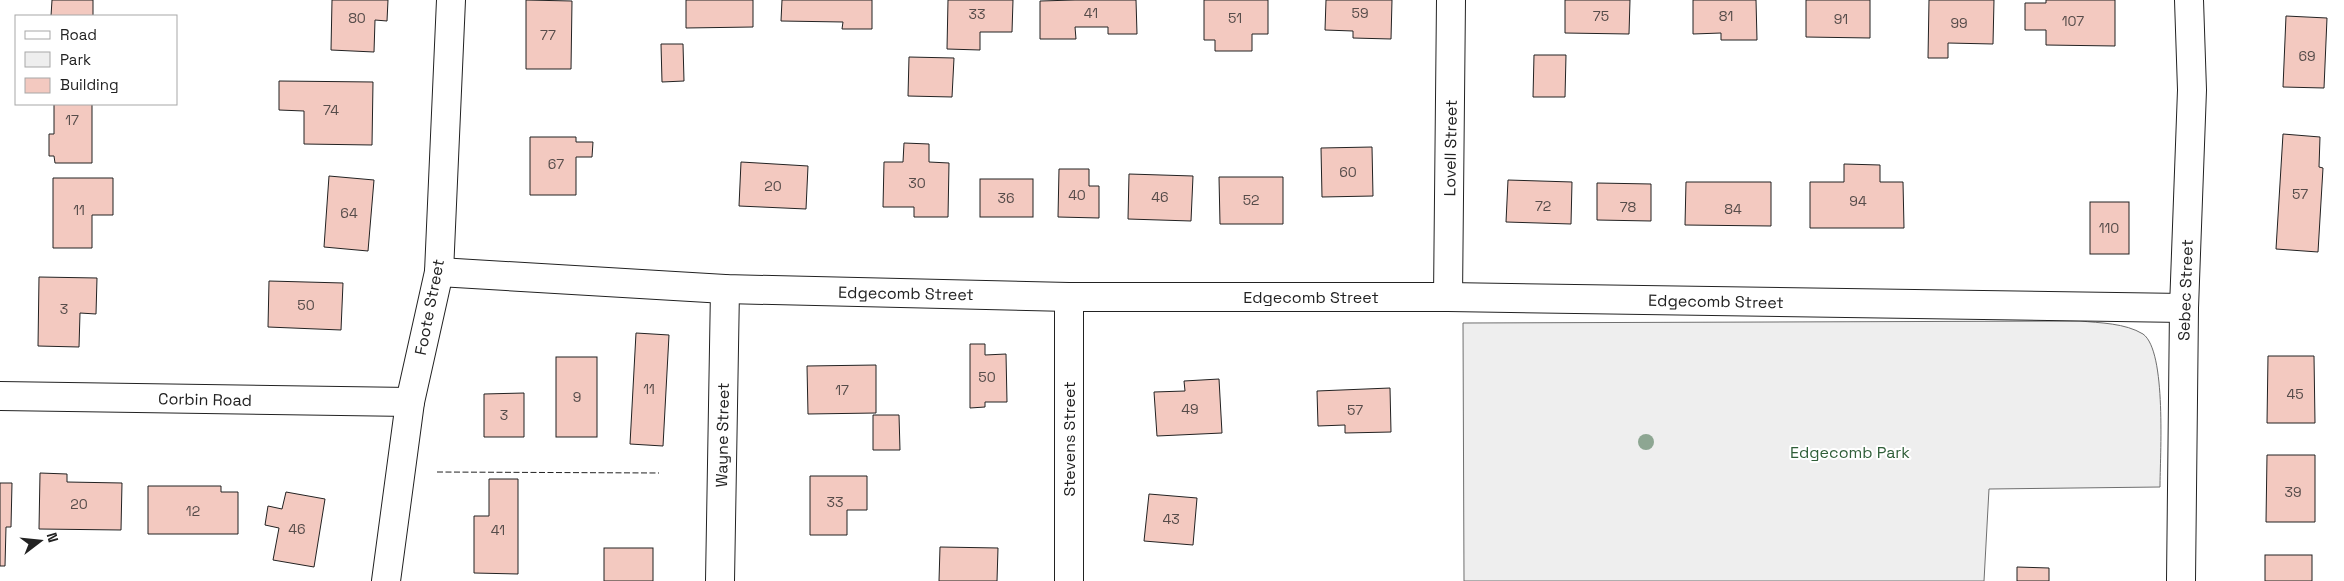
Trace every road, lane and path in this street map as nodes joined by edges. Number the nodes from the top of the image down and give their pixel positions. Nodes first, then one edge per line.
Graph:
1 (451, 0) edge
2 (1451, 0) edge
3 (2189, 0) edge
4 (439, 272) junction
5 (725, 289) junction
6 (1069, 297) junction
7 (1448, 297) junction
8 (2184, 308) junction
9 (0, 396) edge
10 (410, 402) junction
11 (386, 581) edge
12 (720, 581) edge
13 (1069, 581) edge
14 (2181, 581) edge

1 - 4 street, Foote Street
2 - 7 street, Lovell Street
3 - 8 street, Sebec Street
4 - 5 street, Edgecomb Street
4 - 10 street, Foote Street
5 - 6 street, Edgecomb Street
5 - 12 street, Wayne Street
6 - 7 street, Edgecomb Street
6 - 13 street, Stevens Street
7 - 8 street, Edgecomb Street
8 - 14 street, Sebec Street
9 - 10 street, Corbin Road
10 - 11 street, Foote Street

